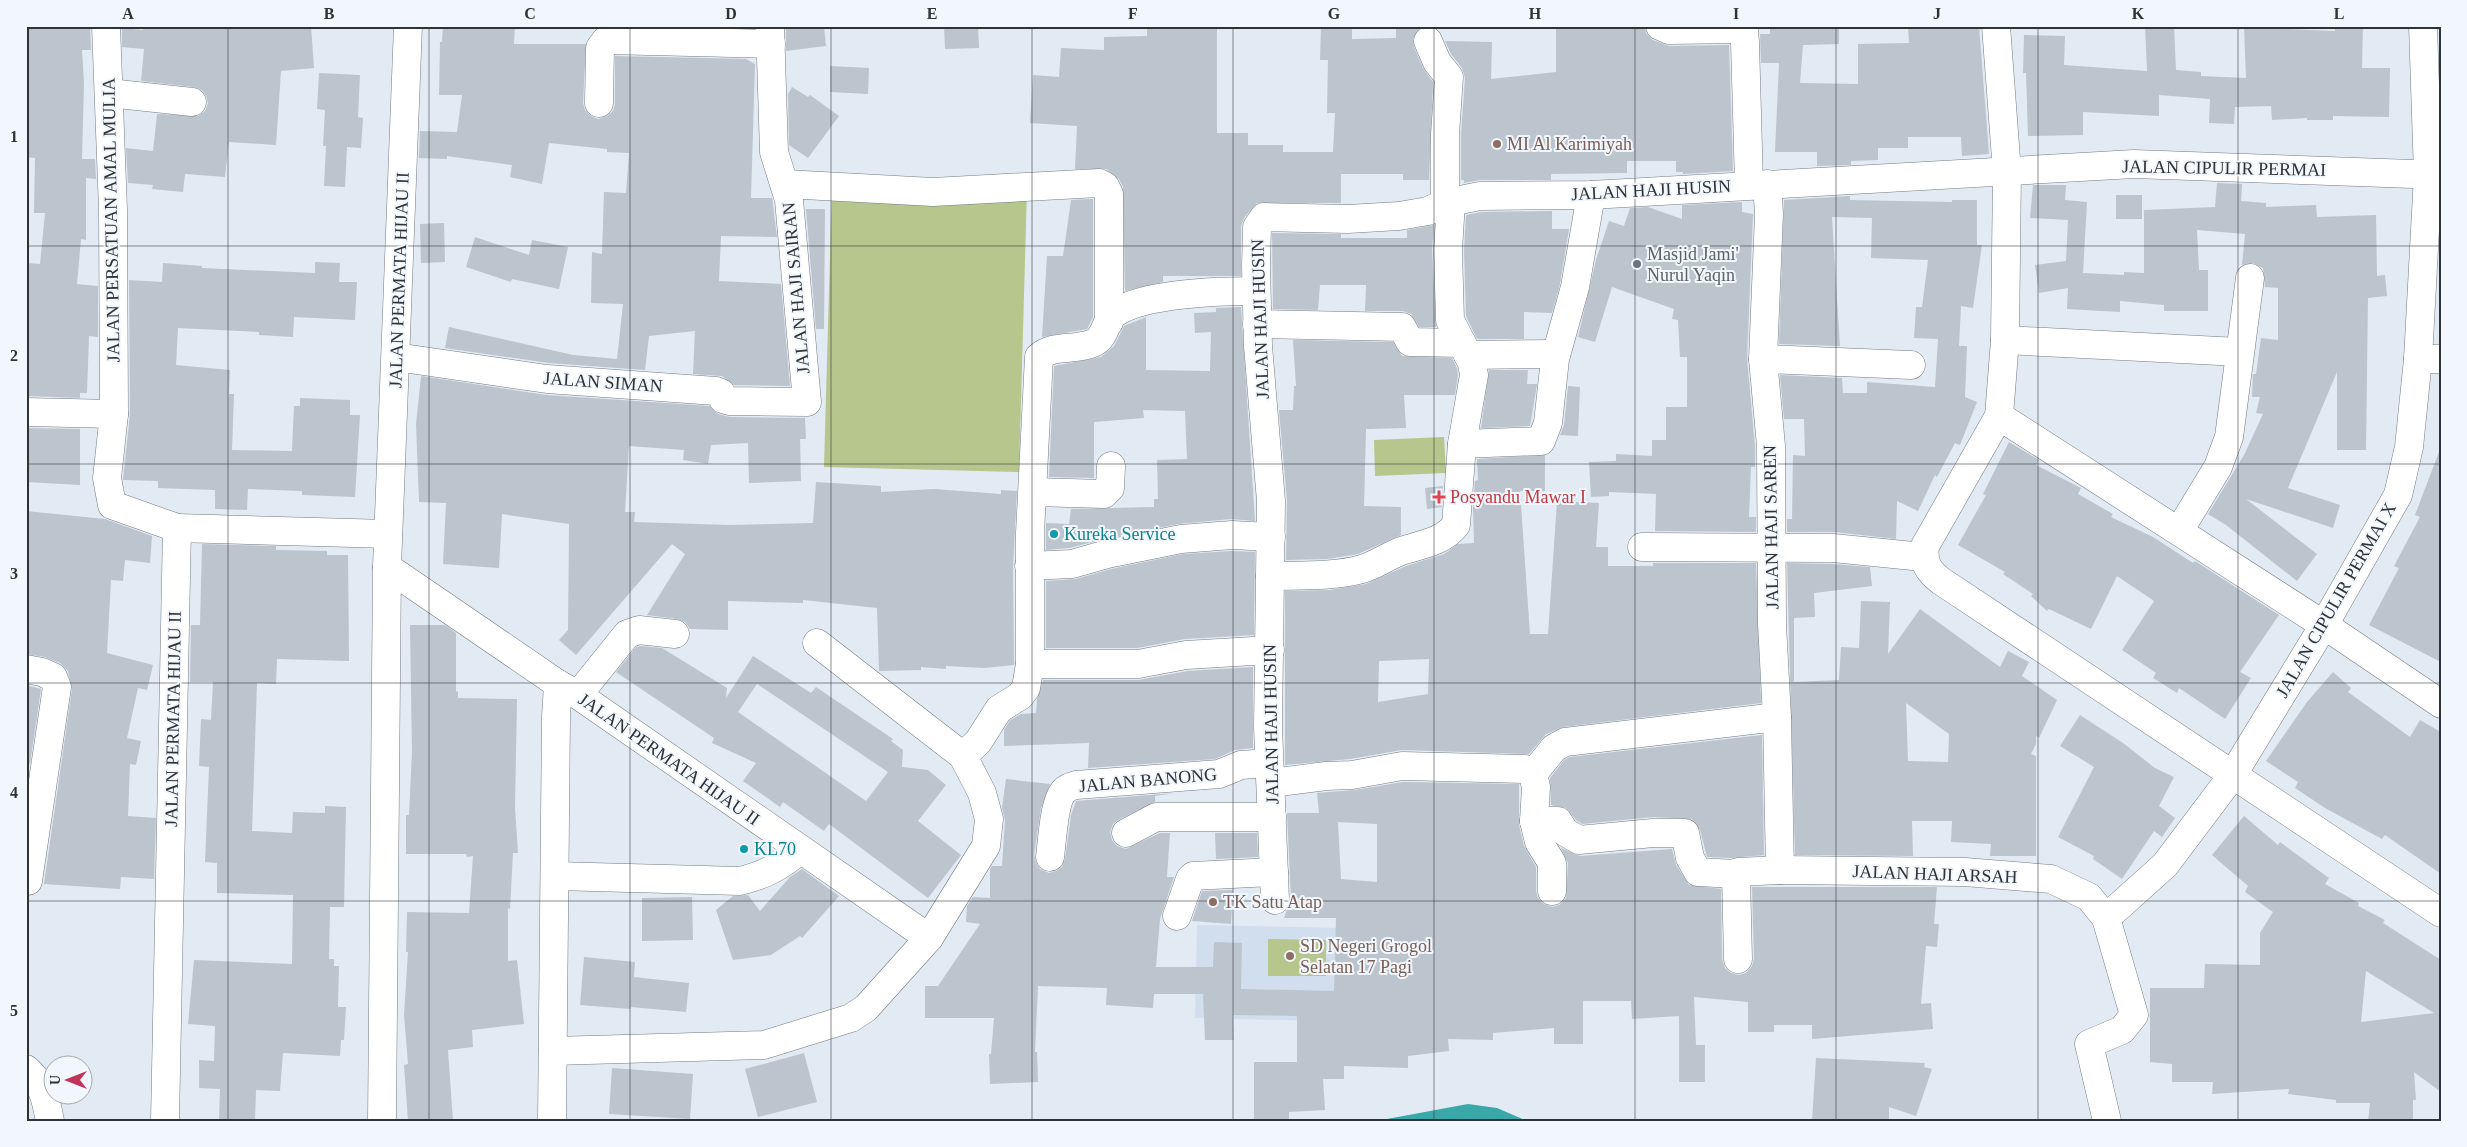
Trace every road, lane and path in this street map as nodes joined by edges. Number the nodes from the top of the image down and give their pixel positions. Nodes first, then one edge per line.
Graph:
1 (106, 26) edge
2 (408, 26) edge
3 (1660, 26) edge
4 (1996, 26) edge
5 (2424, 26) edge
6 (1743, 28) edge
7 (771, 35) edge
8 (1428, 41) dead end
9 (109, 93) junction
10 (192, 102) dead end
11 (599, 103) dead end
12 (2007, 172) junction
13 (2434, 175) edge
14 (785, 184) junction
15 (1758, 185) junction
16 (1591, 195) junction
17 (1448, 203) junction
18 (2250, 278) dead end
19 (1256, 291) junction
20 (1109, 322) junction
21 (1257, 324) junction
22 (2005, 340) junction
23 (1465, 349) junction
24 (2239, 352) junction
25 (1556, 354) junction
26 (396, 357) junction
27 (1763, 359) junction
28 (2429, 359) edge
29 (1910, 364) dead end
30 (807, 402) joint
31 (26, 412) edge
32 (114, 414) junction
33 (1999, 416) junction
34 (1462, 444) junction
35 (1111, 466) dead end
36 (1033, 488) junction
37 (177, 528) junction
38 (2179, 531) junction
39 (388, 534) junction
40 (1271, 537) junction
41 (1642, 548) dead end
42 (1771, 548) junction
43 (1924, 557) junction
44 (1029, 566) junction
45 (387, 567) junction
46 (1270, 576) junction
47 (2324, 625) junction
48 (675, 634) dead end
49 (817, 644) dead end
50 (1270, 650) junction
51 (1030, 664) junction
52 (26, 669) edge
53 (568, 690) junction
54 (2441, 704) edge
55 (1777, 717) junction
56 (963, 756) junction
57 (1270, 773) junction
58 (1533, 774) junction
59 (2232, 776) junction
60 (1272, 817) junction
61 (1534, 821) junction
62 (1126, 833) dead end
63 (800, 850) junction
64 (1050, 857) dead end
65 (1780, 870) junction
66 (1274, 872) junction
67 (1736, 874) junction
68 (555, 876) junction
69 (28, 882) dead end
70 (1552, 891) dead end
71 (1275, 900) dead end
72 (2441, 913) edge
73 (1177, 916) dead end
74 (2106, 918) junction
75 (929, 938) junction
76 (1738, 959) dead end
77 (553, 1051) junction
78 (26, 1069) edge
79 (50, 1121) edge
80 (165, 1121) edge
81 (382, 1121) edge
82 (552, 1121) edge
83 (2107, 1121) edge

1 - 9 street, JALAN PERSATUAN AMAL MULIA
2 - 26 street, JALAN PERMATA HIJAU II
3 - 6 street
4 - 12 street
5 - 13 street, JALAN CIPULIR PERMAI X
6 - 15 street, JALAN HAJI SAREN
7 - 11 street
7 - 14 street, JALAN HAJI SAIRAN
8 - 17 street
9 - 10 street
9 - 32 street, JALAN PERSATUAN AMAL MULIA
12 - 13 street, JALAN CIPULIR PERMAI
12 - 15 street, JALAN HAJI HUSIN
12 - 22 street
13 - 28 street, JALAN CIPULIR PERMAI X
14 - 20 street
14 - 30 street, JALAN HAJI SAIRAN
15 - 16 street, JALAN HAJI HUSIN
15 - 27 street, JALAN HAJI SAREN
16 - 17 street, JALAN HAJI HUSIN
16 - 25 street
17 - 19 street, JALAN HAJI HUSIN
17 - 23 street
18 - 24 street
19 - 20 street
19 - 21 street, JALAN HAJI HUSIN
20 - 36 street
21 - 23 street
21 - 40 street, JALAN HAJI HUSIN
22 - 24 street
22 - 33 street
23 - 25 street
23 - 34 street
24 - 38 street
25 - 34 street
26 - 30 street, JALAN SIMAN
26 - 39 street, JALAN PERMATA HIJAU II
27 - 29 street
27 - 42 street, JALAN HAJI SAREN
28 - 47 street, JALAN CIPULIR PERMAI X
31 - 32 street
32 - 37 street, JALAN PERSATUAN AMAL MULIA
33 - 38 street
33 - 43 street
34 - 46 street
35 - 36 street
36 - 44 street
37 - 39 street
37 - 80 street, JALAN PERMATA HIJAU II
38 - 47 street
39 - 45 street, JALAN PERMATA HIJAU II
40 - 44 street
40 - 46 street, JALAN HAJI HUSIN
41 - 42 street
42 - 43 street
42 - 55 street, JALAN HAJI SAREN
43 - 59 street
44 - 51 street
45 - 53 street, JALAN PERMATA HIJAU II
45 - 81 street, JALAN PERMATA HIJAU II
46 - 50 street, JALAN HAJI HUSIN
47 - 54 street
47 - 59 street, JALAN CIPULIR PERMAI X
48 - 53 street
49 - 56 street
50 - 51 street
50 - 57 street, JALAN HAJI HUSIN
51 - 56 street
52 - 69 street
53 - 63 street, JALAN PERMATA HIJAU II
53 - 68 street, JALAN PERMATA HIJAU II
55 - 58 street
55 - 65 street, JALAN HAJI SAREN
56 - 75 street
57 - 58 street
57 - 60 street, JALAN HAJI HUSIN
57 - 64 street, JALAN BANONG
58 - 61 street
59 - 72 street
59 - 74 street, JALAN CIPULIR PERMAI X
60 - 62 street
60 - 66 street, JALAN HAJI HUSIN
61 - 67 street, JALAN HAJI ARSAH
61 - 70 street
63 - 68 street
63 - 75 street, JALAN PERMATA HIJAU II
65 - 67 street, JALAN HAJI ARSAH
65 - 74 street, JALAN HAJI ARSAH
66 - 71 street, JALAN HAJI HUSIN
66 - 73 street
67 - 76 street
68 - 77 street, JALAN PERMATA HIJAU II
74 - 83 street
75 - 77 street
77 - 82 street, JALAN PERMATA HIJAU II
78 - 79 street

